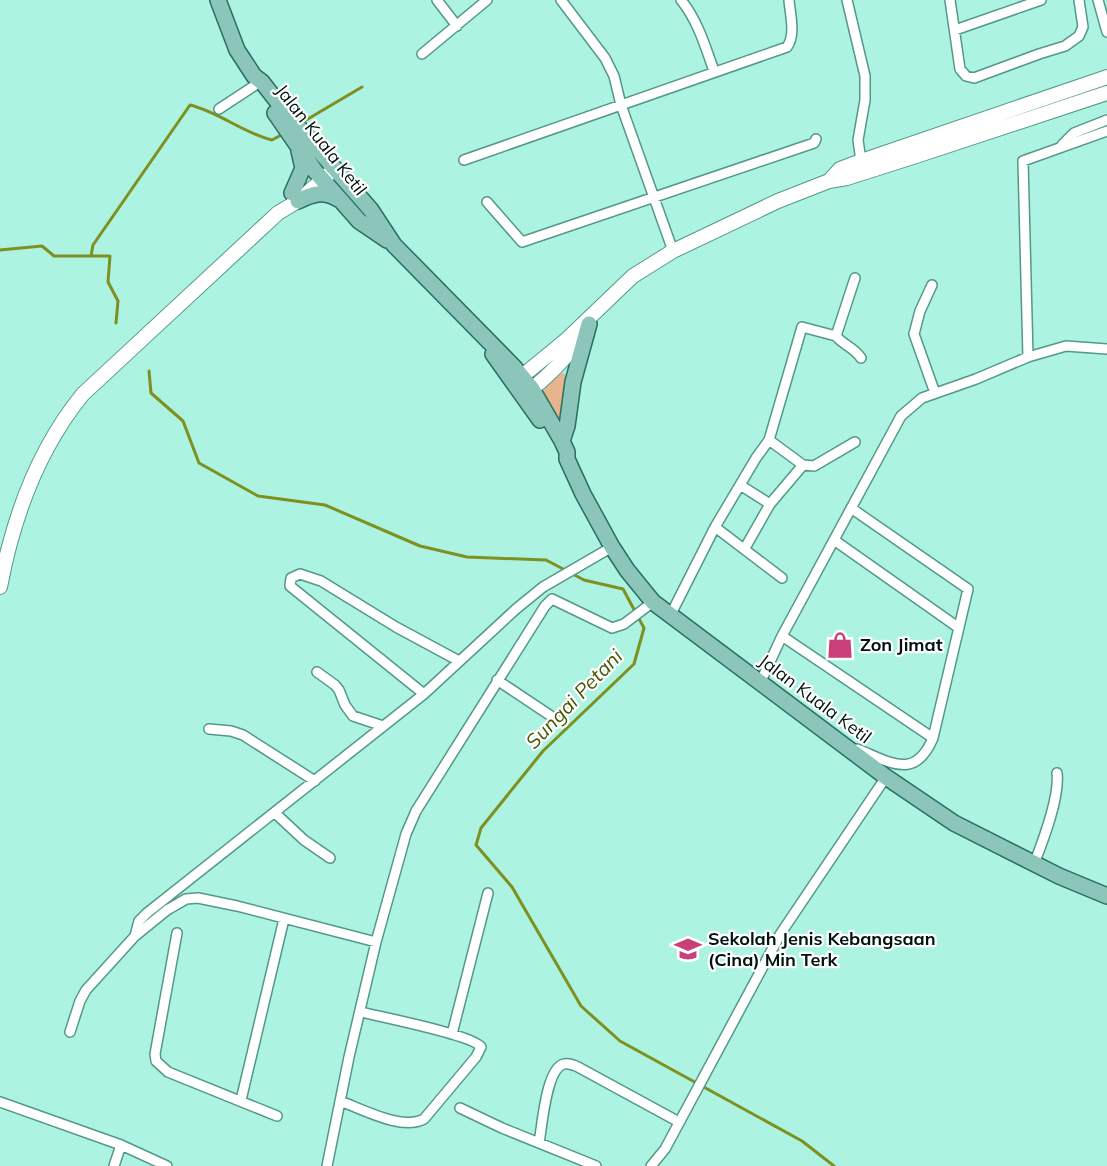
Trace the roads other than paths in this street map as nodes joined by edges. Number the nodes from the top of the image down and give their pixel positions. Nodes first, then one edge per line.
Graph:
1 (218, 0) edge
2 (437, 0) edge
3 (487, 0) edge
4 (561, 0) edge
5 (681, 0) edge
6 (789, 0) edge
7 (847, 0) edge
8 (950, 0) edge
9 (1041, 0) edge
10 (1079, 0) edge
11 (1098, 0) edge
12 (457, 26) junction
13 (955, 30) junction
14 (1107, 32) edge
15 (422, 54) dead end
16 (714, 71) junction
17 (1107, 77) edge
18 (254, 81) junction
19 (1107, 93) edge
20 (621, 105) junction
21 (219, 109) dead end
22 (1107, 120) edge
23 (1107, 131) edge
24 (297, 139) junction
25 (816, 139) dead end
26 (1058, 148) junction
27 (464, 160) dead end
28 (861, 161) junction
29 (331, 164) junction
30 (319, 175) junction
31 (829, 181) junction
32 (653, 196) junction
33 (295, 197) junction
34 (340, 200) junction
35 (487, 202) dead end
36 (394, 244) junction
37 (673, 251) junction
38 (855, 278) dead end
39 (932, 285) dead end
40 (603, 305) junction
41 (589, 324) junction
42 (836, 336) junction
43 (1107, 349) edge
44 (1028, 357) junction
45 (861, 358) dead end
46 (523, 386) junction
47 (935, 393) junction
48 (769, 440) junction
49 (562, 441) junction
50 (855, 442) dead end
51 (567, 459) junction
52 (803, 465) junction
53 (740, 485) junction
54 (771, 504) junction
55 (851, 508) junction
56 (715, 527) junction
57 (834, 540) junction
58 (612, 547) junction
59 (745, 548) junction
60 (782, 578) dead end
61 (547, 585) junction
62 (0, 587) edge
63 (552, 599) junction
64 (648, 607) junction
65 (670, 616) junction
66 (959, 628) junction
67 (782, 636) junction
68 (459, 661) junction
69 (316, 672) dead end
70 (497, 680) junction
71 (760, 682) junction
72 (424, 694) junction
73 (557, 720) dead end
74 (383, 726) junction
75 (209, 729) dead end
76 (933, 738) junction
77 (843, 744) junction
78 (1057, 773) dead end
79 (886, 777) junction
80 (315, 781) junction
81 (275, 813) junction
82 (330, 858) dead end
83 (1034, 864) junction
84 (488, 893) dead end
85 (1107, 896) edge
86 (284, 919) junction
87 (177, 933) dead end
88 (135, 936) junction
89 (376, 942) junction
90 (361, 1012) junction
91 (70, 1032) dead end
92 (453, 1034) junction
93 (242, 1100) junction
94 (340, 1101) junction
95 (0, 1102) edge
96 (460, 1108) dead end
97 (277, 1116) dead end
98 (679, 1122) junction
99 (539, 1143) junction
100 (121, 1145) junction
101 (114, 1166) edge
102 (167, 1166) edge
103 (327, 1166) edge
104 (596, 1166) edge
105 (652, 1166) edge

1 - 18 main road, Jalan Kuala Ketil
2 - 12 street
3 - 12 street
4 - 20 street
5 - 16 street
6 - 16 street
7 - 28 street
8 - 13 street
9 - 13 street
10 - 13 street
11 - 14 street
12 - 15 street
16 - 20 street
17 - 28 main road
18 - 21 street
18 - 24 main road, Jalan Kuala Ketil
19 - 31 main road
20 - 27 street
20 - 32 street
22 - 26 street
23 - 26 street
24 - 29 main road, Jalan Kuala Ketil
24 - 30 main road, Jalan Kuala Ketil
24 - 33 main road
25 - 32 street
26 - 44 street
28 - 31 main road
29 - 30 main road
29 - 36 main road, Jalan Kuala Ketil
30 - 33 main road
30 - 34 main road, Jalan Kuala Ketil
31 - 37 main road
32 - 35 street
32 - 37 street
33 - 34 main road
33 - 62 main road
34 - 36 main road, Jalan Kuala Ketil
36 - 46 main road, Jalan Kuala Ketil
37 - 40 main road
38 - 42 street
39 - 47 street
40 - 41 main road
40 - 46 main road
41 - 46 main road
41 - 49 main road
42 - 45 street
42 - 48 street
43 - 44 street
44 - 47 street
46 - 49 main road, Jalan Kuala Ketil
46 - 51 main road, Jalan Kuala Ketil
47 - 55 street
48 - 52 street
48 - 53 street
49 - 51 main road, Jalan Kuala Ketil
50 - 52 street
51 - 58 main road, Jalan Kuala Ketil
52 - 54 street
53 - 54 street
53 - 56 street
54 - 59 street
55 - 57 street
55 - 66 street
56 - 59 street
56 - 65 street
57 - 66 street
57 - 67 street
58 - 61 street
58 - 64 main road, Jalan Kuala Ketil
59 - 60 street
61 - 63 street
61 - 68 street
63 - 64 street
63 - 70 street
64 - 65 main road, Jalan Kuala Ketil
65 - 71 main road, Jalan Kuala Ketil
66 - 76 street
67 - 71 street
67 - 76 street
68 - 72 street
68 - 72 street
69 - 74 street
70 - 73 street
70 - 89 street
71 - 77 main road, Jalan Kuala Ketil
72 - 74 street
74 - 80 street
75 - 80 street
76 - 77 street
77 - 79 main road, Jalan Kuala Ketil
78 - 83 street
79 - 83 main road, Jalan Kuala Ketil
79 - 98 street
80 - 81 street
81 - 82 street
81 - 88 street
83 - 85 main road, Jalan Kuala Ketil
84 - 92 street
86 - 88 street
86 - 89 street
86 - 93 street
87 - 93 street
88 - 91 street
89 - 90 street
90 - 92 street
90 - 94 street
92 - 94 street
93 - 97 street
94 - 103 street
95 - 100 street
96 - 99 street
98 - 99 street
98 - 105 street
99 - 104 street
100 - 101 street
100 - 102 street

